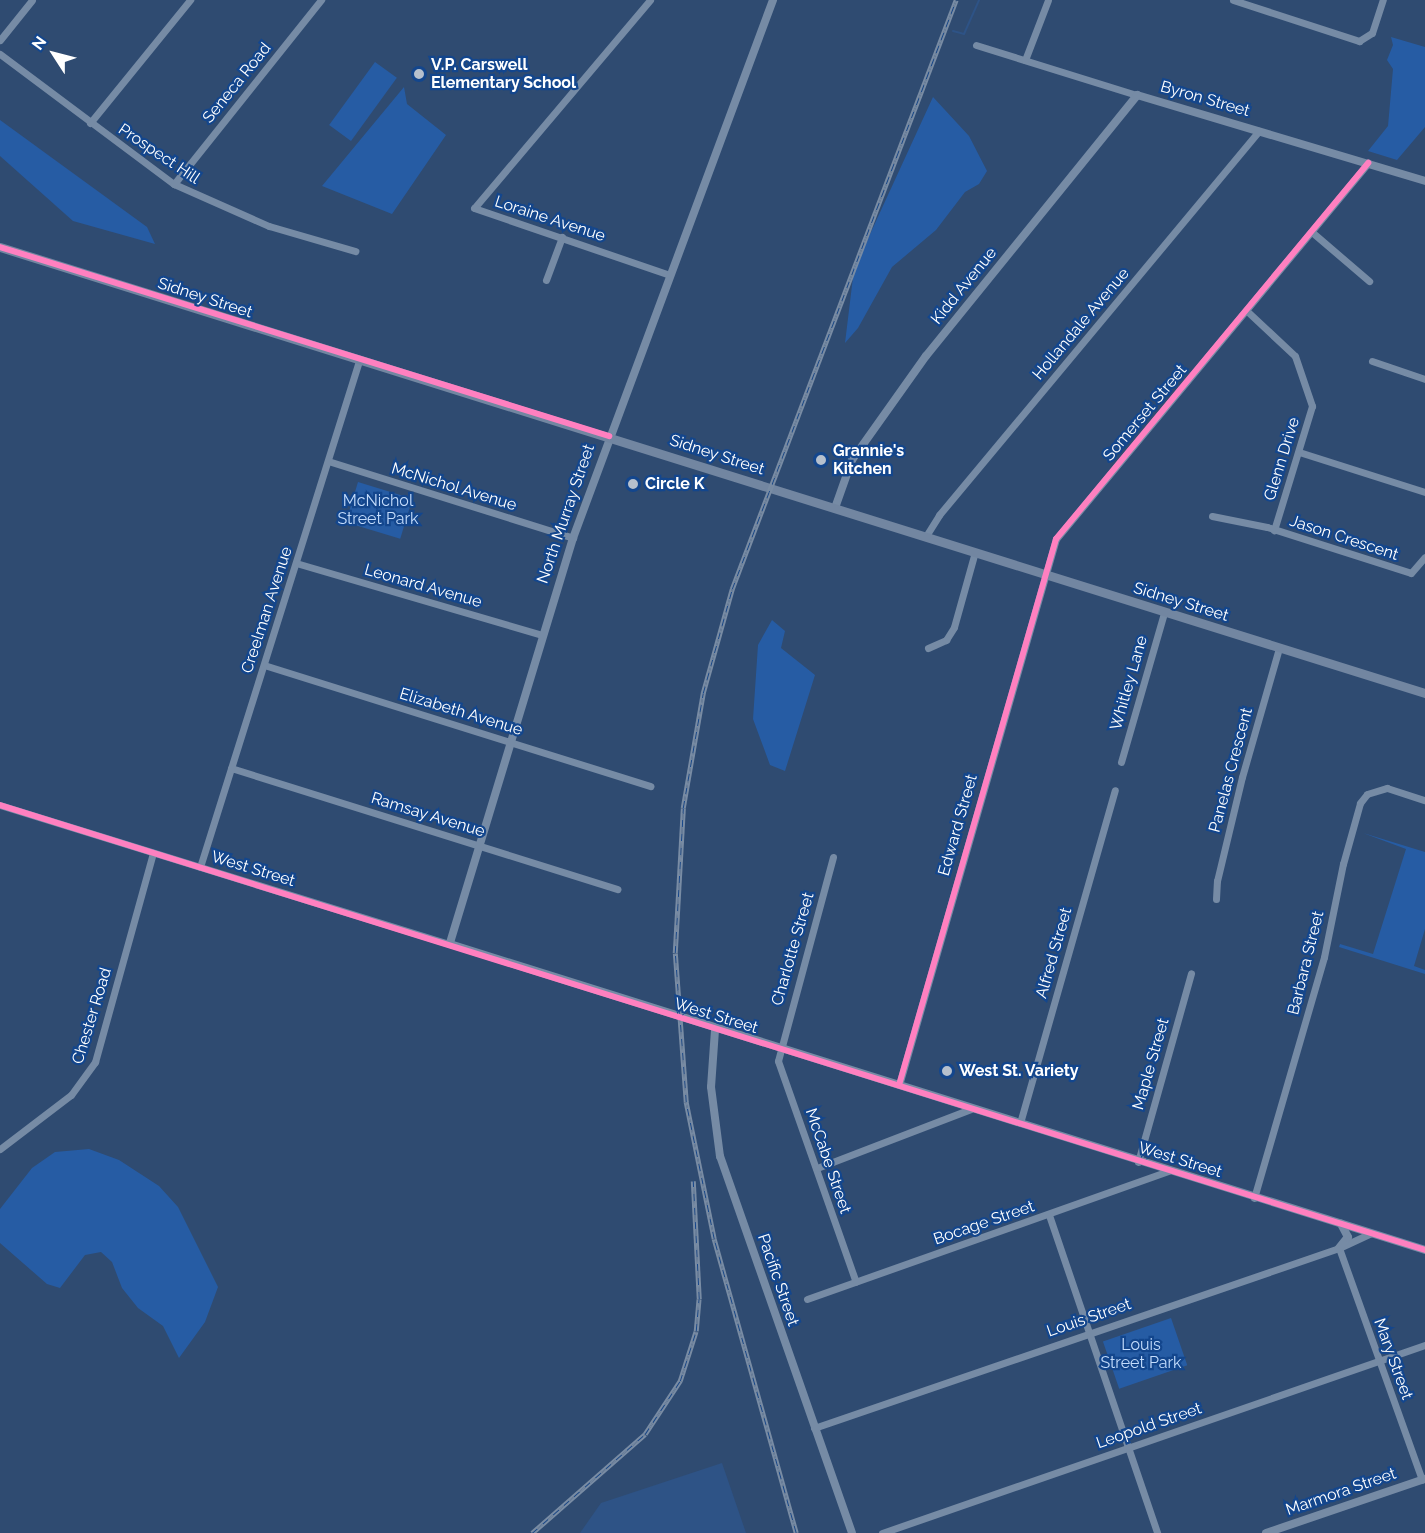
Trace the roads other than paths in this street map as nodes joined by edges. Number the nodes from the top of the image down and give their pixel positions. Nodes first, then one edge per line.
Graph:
1 (32, 0) edge
2 (190, 0) edge
3 (321, 0) edge
4 (650, 0) edge
5 (773, 0) edge
6 (1048, 0) edge
7 (1233, 0) edge
8 (1383, 0) edge
9 (0, 40) edge
10 (976, 45) dead end
11 (0, 54) edge
12 (1025, 60) junction
13 (1137, 95) junction
14 (90, 123) junction
15 (1259, 130) junction
16 (1368, 163) junction
17 (1425, 181) edge
18 (174, 184) junction
19 (1313, 233) junction
20 (562, 237) junction
21 (0, 247) edge
22 (355, 250) dead end
23 (670, 275) junction
24 (546, 280) dead end
25 (1369, 280) dead end
26 (1248, 312) junction
27 (359, 361) junction
28 (1372, 361) dead end
29 (1425, 378) edge
30 (609, 436) junction
31 (1299, 453) junction
32 (328, 461) junction
33 (1425, 492) edge
34 (835, 508) junction
35 (1212, 516) dead end
36 (1274, 530) junction
37 (926, 536) junction
38 (573, 538) junction
39 (975, 552) junction
40 (1425, 557) edge
41 (296, 563) junction
42 (1044, 574) junction
43 (1164, 612) junction
44 (542, 634) junction
45 (927, 648) dead end
46 (1279, 648) junction
47 (264, 665) junction
48 (1425, 693) edge
49 (510, 742) junction
50 (1121, 762) dead end
51 (231, 768) junction
52 (650, 786) dead end
53 (1115, 790) dead end
54 (1425, 800) edge
55 (0, 805) edge
56 (478, 845) junction
57 (153, 853) junction
58 (833, 857) dead end
59 (201, 867) junction
60 (617, 889) dead end
61 (1216, 899) dead end
62 (450, 944) junction
63 (1191, 973) dead end
64 (715, 1030) junction
65 (779, 1049) junction
66 (899, 1085) junction
67 (971, 1109) junction
68 (1020, 1123) junction
69 (0, 1149) edge
70 (1138, 1162) junction
71 (817, 1168) junction
72 (1169, 1171) junction
73 (1254, 1198) junction
74 (1049, 1215) junction
75 (1341, 1224) junction
76 (1371, 1233) junction
77 (1339, 1248) junction
78 (1425, 1250) edge
79 (856, 1282) junction
80 (807, 1299) dead end
81 (1089, 1332) junction
82 (1425, 1345) edge
83 (1379, 1360) junction
84 (814, 1428) junction
85 (1128, 1448) junction
86 (1424, 1479) edge
87 (852, 1533) edge
88 (882, 1533) edge
89 (1157, 1533) edge
90 (1266, 1533) edge

1 - 9 street
2 - 14 street
3 - 18 street, Seneca Road
4 - 20 street, Loraine Avenue
5 - 23 street, North Murray Street
6 - 12 street
7 - 8 street
10 - 12 street, Byron Street
11 - 14 street, Prospect Hill
12 - 13 street, Byron Street
13 - 15 street, Byron Street
13 - 34 street, Kidd Avenue
14 - 18 street, Prospect Hill
15 - 16 street, Byron Street
15 - 37 street, Hollandale Avenue
16 - 17 street, Byron Street
16 - 19 street, Somerset Street
18 - 22 street, Prospect Hill
19 - 25 street
19 - 26 street, Somerset Street
20 - 23 street, Loraine Avenue
20 - 24 street
21 - 27 main road, Sidney Street
23 - 30 street, North Murray Street
26 - 31 street, Glenn Drive
26 - 42 street, Somerset Street
27 - 30 main road, Sidney Street
27 - 32 street, Creelman Avenue
28 - 29 street
30 - 34 main road, Sidney Street
30 - 38 street, North Murray Street
31 - 33 street
31 - 36 street, Glenn Drive
32 - 38 street, McNichol Avenue
32 - 41 street, Creelman Avenue
34 - 37 main road, Sidney Street
35 - 36 street, Jason Crescent
36 - 40 street, Jason Crescent
37 - 39 main road, Sidney Street
38 - 44 street, North Murray Street
39 - 42 main road, Sidney Street
39 - 45 street
41 - 44 street, Leonard Avenue
41 - 47 street, Creelman Avenue
42 - 43 main road, Sidney Street
42 - 66 street, Edward Street
43 - 46 main road, Sidney Street
43 - 50 street, Whitley Lane
44 - 49 street, North Murray Street
46 - 48 main road, Sidney Street
46 - 61 street, Panelas Crescent
47 - 49 street, Elizabeth Avenue
47 - 51 street, Creelman Avenue
49 - 52 street, Elizabeth Avenue
49 - 56 street, North Murray Street
51 - 56 street, Ramsay Avenue
51 - 59 street, Creelman Avenue
53 - 68 street, Alfred Street
54 - 73 street, Barbara Street
55 - 57 street, West Street
56 - 60 street, Ramsay Avenue
56 - 62 street, North Murray Street
57 - 59 street, West Street
57 - 69 street, Chester Road
58 - 65 street, Charlotte Street
59 - 62 street, West Street
62 - 64 street, West Street
63 - 70 street, Maple Street
64 - 65 street, West Street
64 - 84 street, Pacific Street
65 - 66 street, West Street
65 - 71 street, McCabe Street
66 - 67 street, West Street
67 - 68 street, West Street
67 - 71 street
68 - 70 street, West Street
70 - 72 street, West Street
71 - 79 street, McCabe Street
72 - 73 street, West Street
72 - 74 street, Bocage Street
73 - 75 street, West Street
74 - 79 street, Bocage Street
74 - 81 street
75 - 76 street, West Street
75 - 77 street
76 - 77 street, Louis Street
76 - 78 street, West Street
77 - 81 street, Louis Street
77 - 83 street, Mary Street
79 - 80 street, Bocage Street
81 - 84 street, Louis Street
81 - 85 street
82 - 83 street, Leopold Street
83 - 85 street, Leopold Street
83 - 86 street, Mary Street
84 - 87 street, Pacific Street
85 - 88 street, Leopold Street
85 - 89 street
86 - 90 street, Marmora Street

